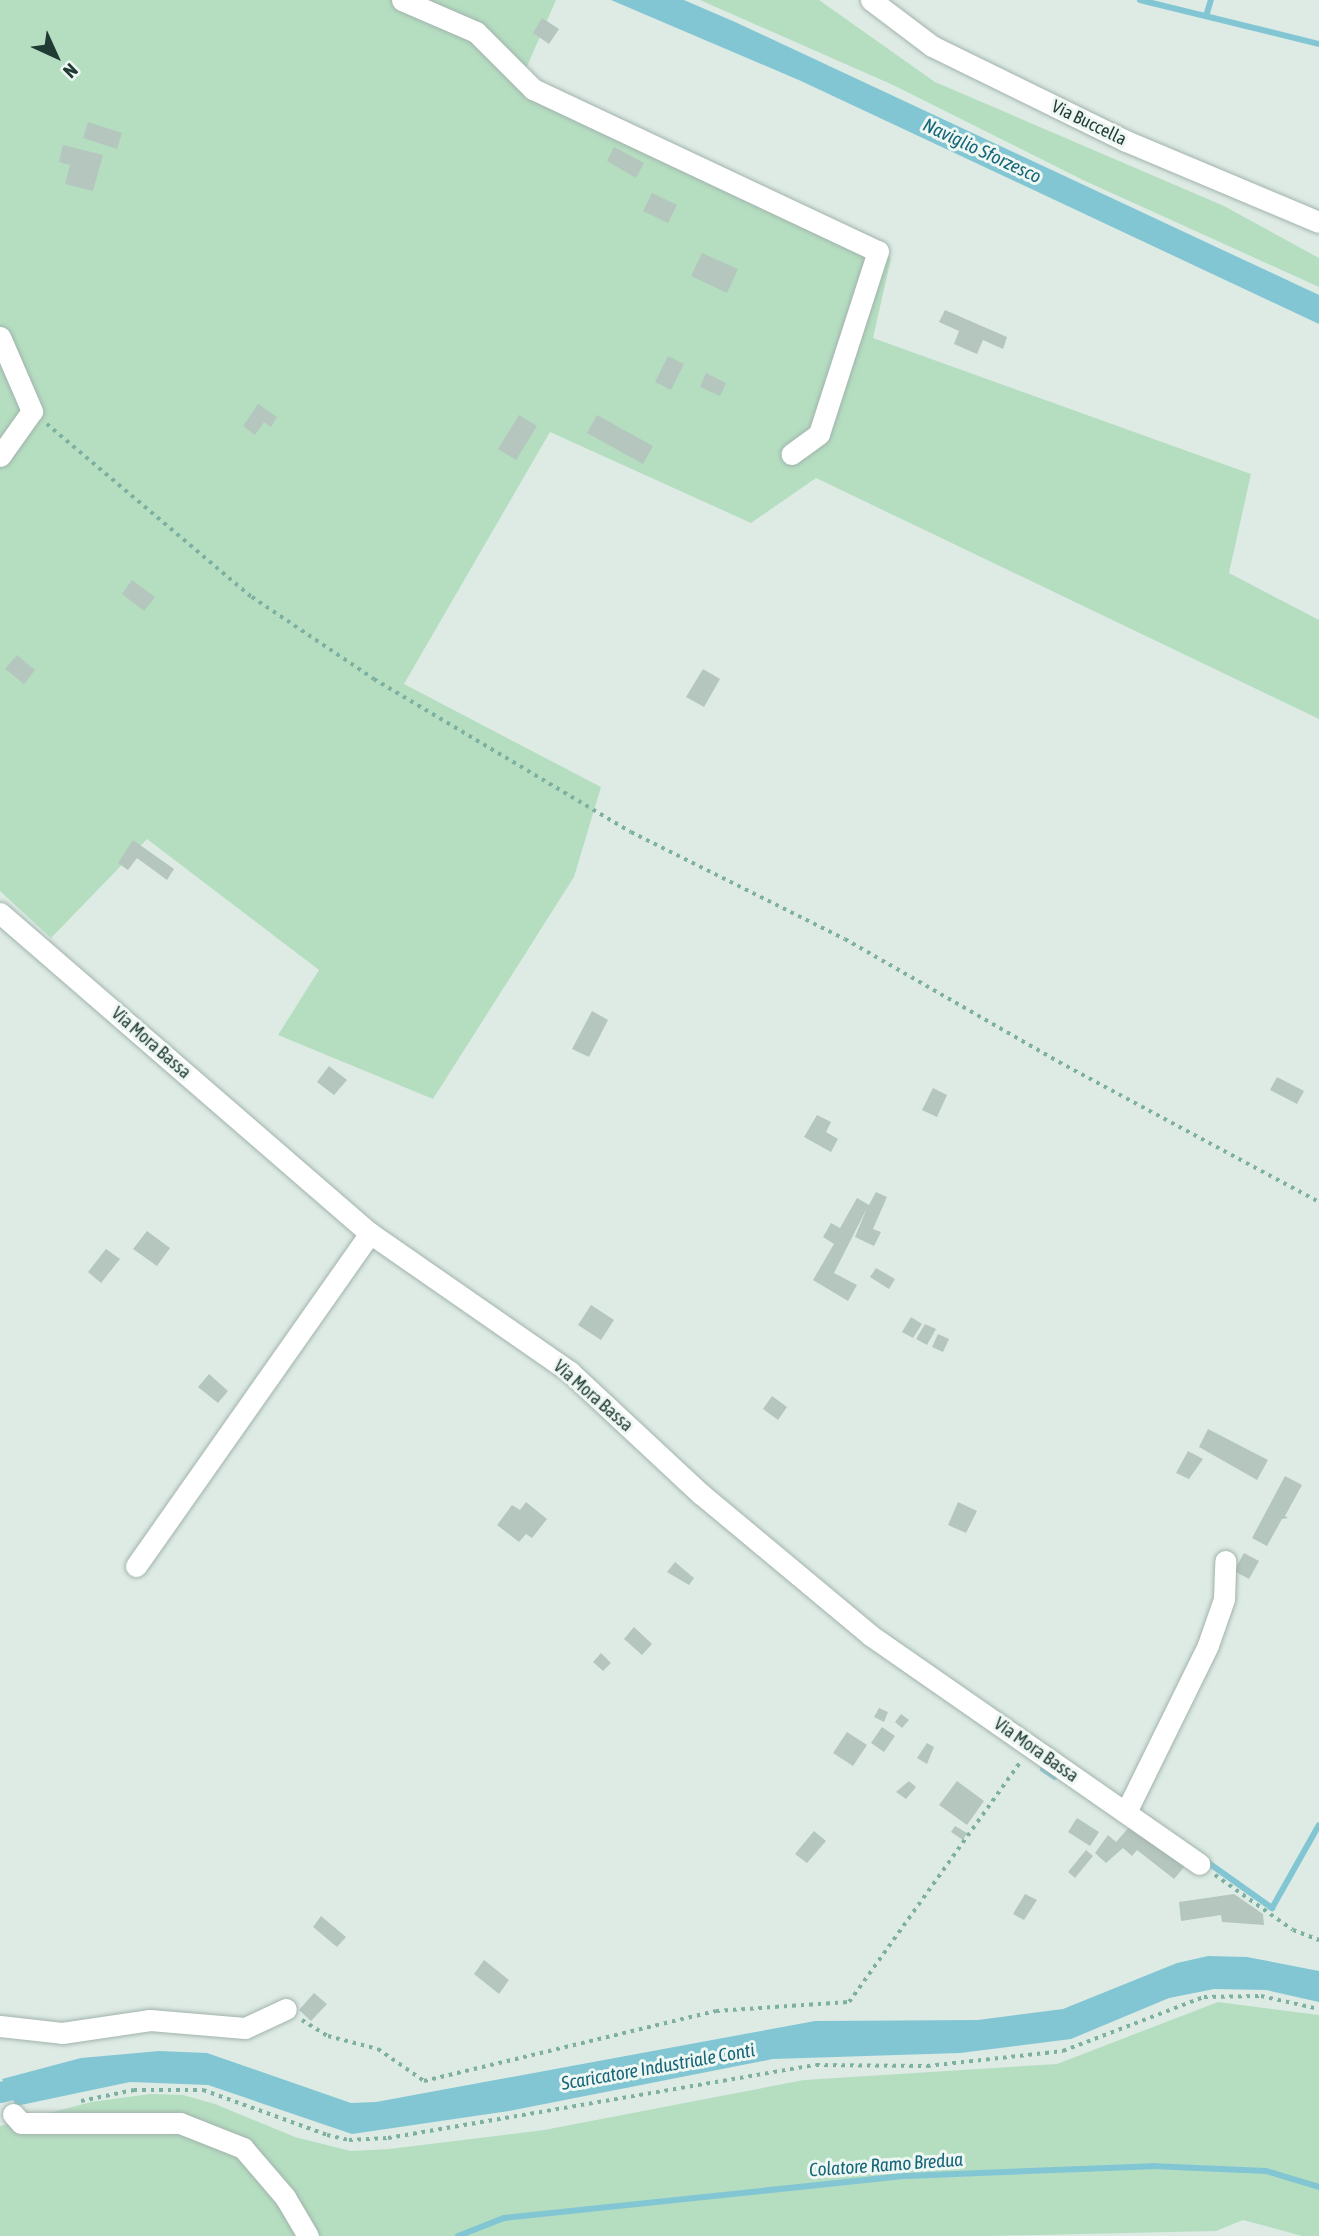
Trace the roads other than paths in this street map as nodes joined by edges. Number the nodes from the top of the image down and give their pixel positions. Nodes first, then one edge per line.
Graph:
1 (402, 0) edge
2 (871, 0) edge
3 (1319, 222) edge
4 (0, 337) edge
5 (791, 454) dead end
6 (0, 456) edge
7 (0, 913) edge
8 (370, 1233) junction
9 (1225, 1561) dead end
10 (136, 1566) dead end
11 (1130, 1815) junction
12 (1199, 1864) road end
13 (286, 2010) road end
14 (0, 2026) edge
15 (13, 2114) dead end
16 (308, 2236) edge

1 - 5 street
2 - 3 street, Via Buccella
4 - 6 street
7 - 8 street, Via Mora Bassa
8 - 10 street
8 - 11 street, Via Mora Bassa
9 - 11 street
11 - 12 street, Via Mora Bassa
13 - 14 street
15 - 16 street

